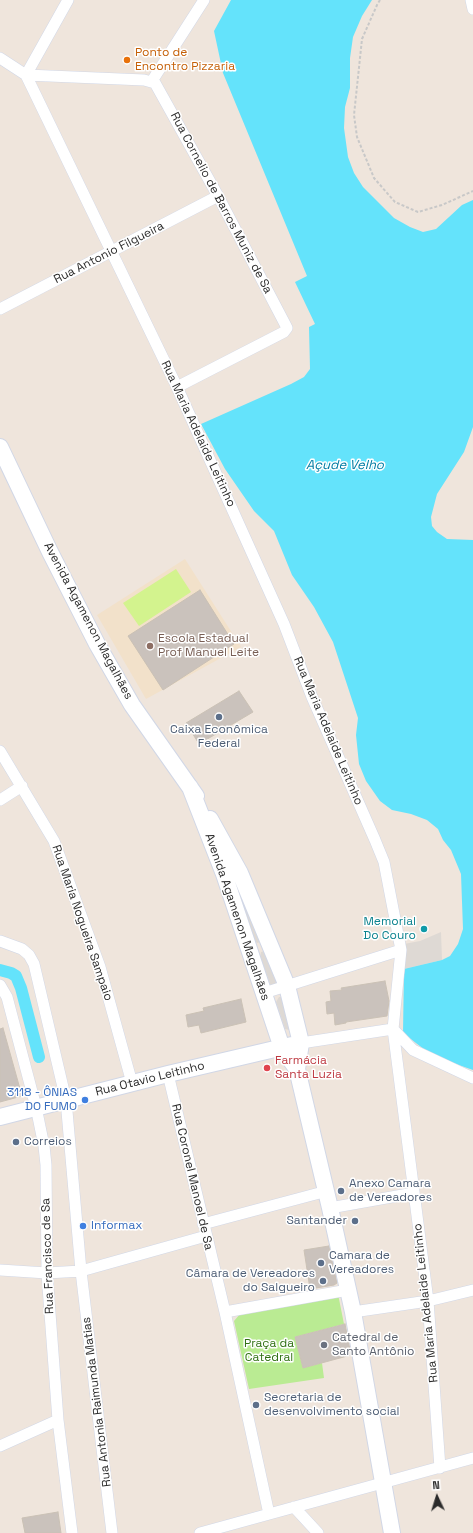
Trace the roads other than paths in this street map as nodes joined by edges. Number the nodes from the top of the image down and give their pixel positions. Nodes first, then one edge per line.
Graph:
1 (68, 0) edge
2 (204, 0) edge
3 (471, 0) edge
4 (473, 9) edge
5 (0, 58) edge
6 (26, 75) junction
7 (152, 81) junction
8 (218, 196) junction
9 (111, 252) junction
10 (0, 309) edge
11 (177, 387) junction
12 (2, 455) edge
13 (0, 751) edge
14 (22, 786) junction
15 (190, 787) junction
16 (0, 800) edge
17 (250, 897) junction
18 (233, 902) junction
19 (0, 941) edge
20 (268, 942) junction
21 (250, 950) junction
22 (401, 950) junction
23 (0, 985) edge
24 (287, 986) junction
25 (264, 993) junction
26 (393, 1029) junction
27 (301, 1043) junction
28 (282, 1048) junction
29 (297, 1069) junction
30 (168, 1074) junction
31 (473, 1078) edge
32 (132, 1083) junction
33 (66, 1100) junction
34 (36, 1107) junction
35 (0, 1117) edge
36 (327, 1191) junction
37 (414, 1193) junction
38 (330, 1208) junction
39 (203, 1224) junction
40 (206, 1236) junction
41 (0, 1270) edge
42 (82, 1270) junction
43 (47, 1273) junction
44 (348, 1290) junction
45 (473, 1290) edge
46 (428, 1301) junction
47 (225, 1312) junction
48 (353, 1312) junction
49 (58, 1420) junction
50 (0, 1446) edge
51 (473, 1458) edge
52 (440, 1468) junction
53 (383, 1483) junction
54 (294, 1507) junction
55 (269, 1514) junction
56 (72, 1533) edge
57 (112, 1533) edge
58 (200, 1533) edge
59 (318, 1533) edge
60 (392, 1533) edge

1 - 6 street
2 - 7 street
3 - 4 street
5 - 6 street
6 - 7 street
6 - 9 street, Rua Maria Adelaide Leitinho
7 - 8 street, Rua Cornelio de Barros Muniz de Sa
8 - 9 street, Rua Antonio Filgueira
8 - 11 street, Rua Cornelio de Barros Muniz de Sa
9 - 10 street, Rua Antonio Filgueira
9 - 11 street, Rua Maria Adelaide Leitinho
11 - 22 street, Rua Maria Adelaide Leitinho
12 - 15 main road, Avenida Agamenon Magalhães
13 - 14 street, Rua Maria Nogueira Sampaio
14 - 16 street
14 - 32 street, Rua Maria Nogueira Sampaio
15 - 17 main road, Avenida Agamenon Magalhães
15 - 18 main road, Avenida Agamenon Magalhães
17 - 18 main road
17 - 20 main road, Avenida Agamenon Magalhães
18 - 21 main road, Avenida Agamenon Magalhães
19 - 33 street, Rua Antonia Raimunda Matias
20 - 21 main road
20 - 24 main road, Avenida Agamenon Magalhães
21 - 25 main road, Avenida Agamenon Magalhães
22 - 24 street
22 - 26 street, Rua Maria Adelaide Leitinho
23 - 34 street, Rua Francisco de Sa
24 - 25 street
24 - 27 main road, Avenida Agamenon Magalhães
25 - 28 main road, Avenida Agamenon Magalhães
26 - 27 street
26 - 31 street
26 - 37 street, Rua Maria Adelaide Leitinho
27 - 28 main road, Rua Otavio Leitinho
27 - 29 main road
28 - 29 main road, Avenida Agamenon Magalhães
28 - 30 main road, Rua Otavio Leitinho
29 - 36 main road
30 - 32 main road, Rua Otavio Leitinho
30 - 39 street, Rua Coronel Manoel de Sa
32 - 33 main road, Rua Otavio Leitinho
33 - 34 main road, Rua Otavio Leitinho
33 - 42 street, Rua Antonia Raimunda Matias
34 - 35 main road, Rua Otavio Leitinho
34 - 43 street, Rua Francisco de Sa
36 - 38 main road
36 - 39 street
37 - 38 street
37 - 46 street, Rua Maria Adelaide Leitinho
38 - 44 main road
39 - 40 street, Rua Coronel Manoel de Sa
40 - 42 street
40 - 47 street, Rua Coronel Manoel de Sa
41 - 43 street
42 - 43 street
42 - 57 street, Rua Antonia Raimunda Matias
43 - 49 street, Rua Francisco de Sa
44 - 47 street
44 - 48 main road
45 - 46 street
46 - 48 street
46 - 52 street, Rua Maria Adelaide Leitinho
47 - 55 street, Rua Coronel Manoel de Sa
48 - 53 main road
49 - 50 street
49 - 56 street, Rua Francisco de Sa
51 - 52 street
52 - 53 street
53 - 54 street
53 - 60 main road
54 - 55 street
54 - 59 street
55 - 58 street

